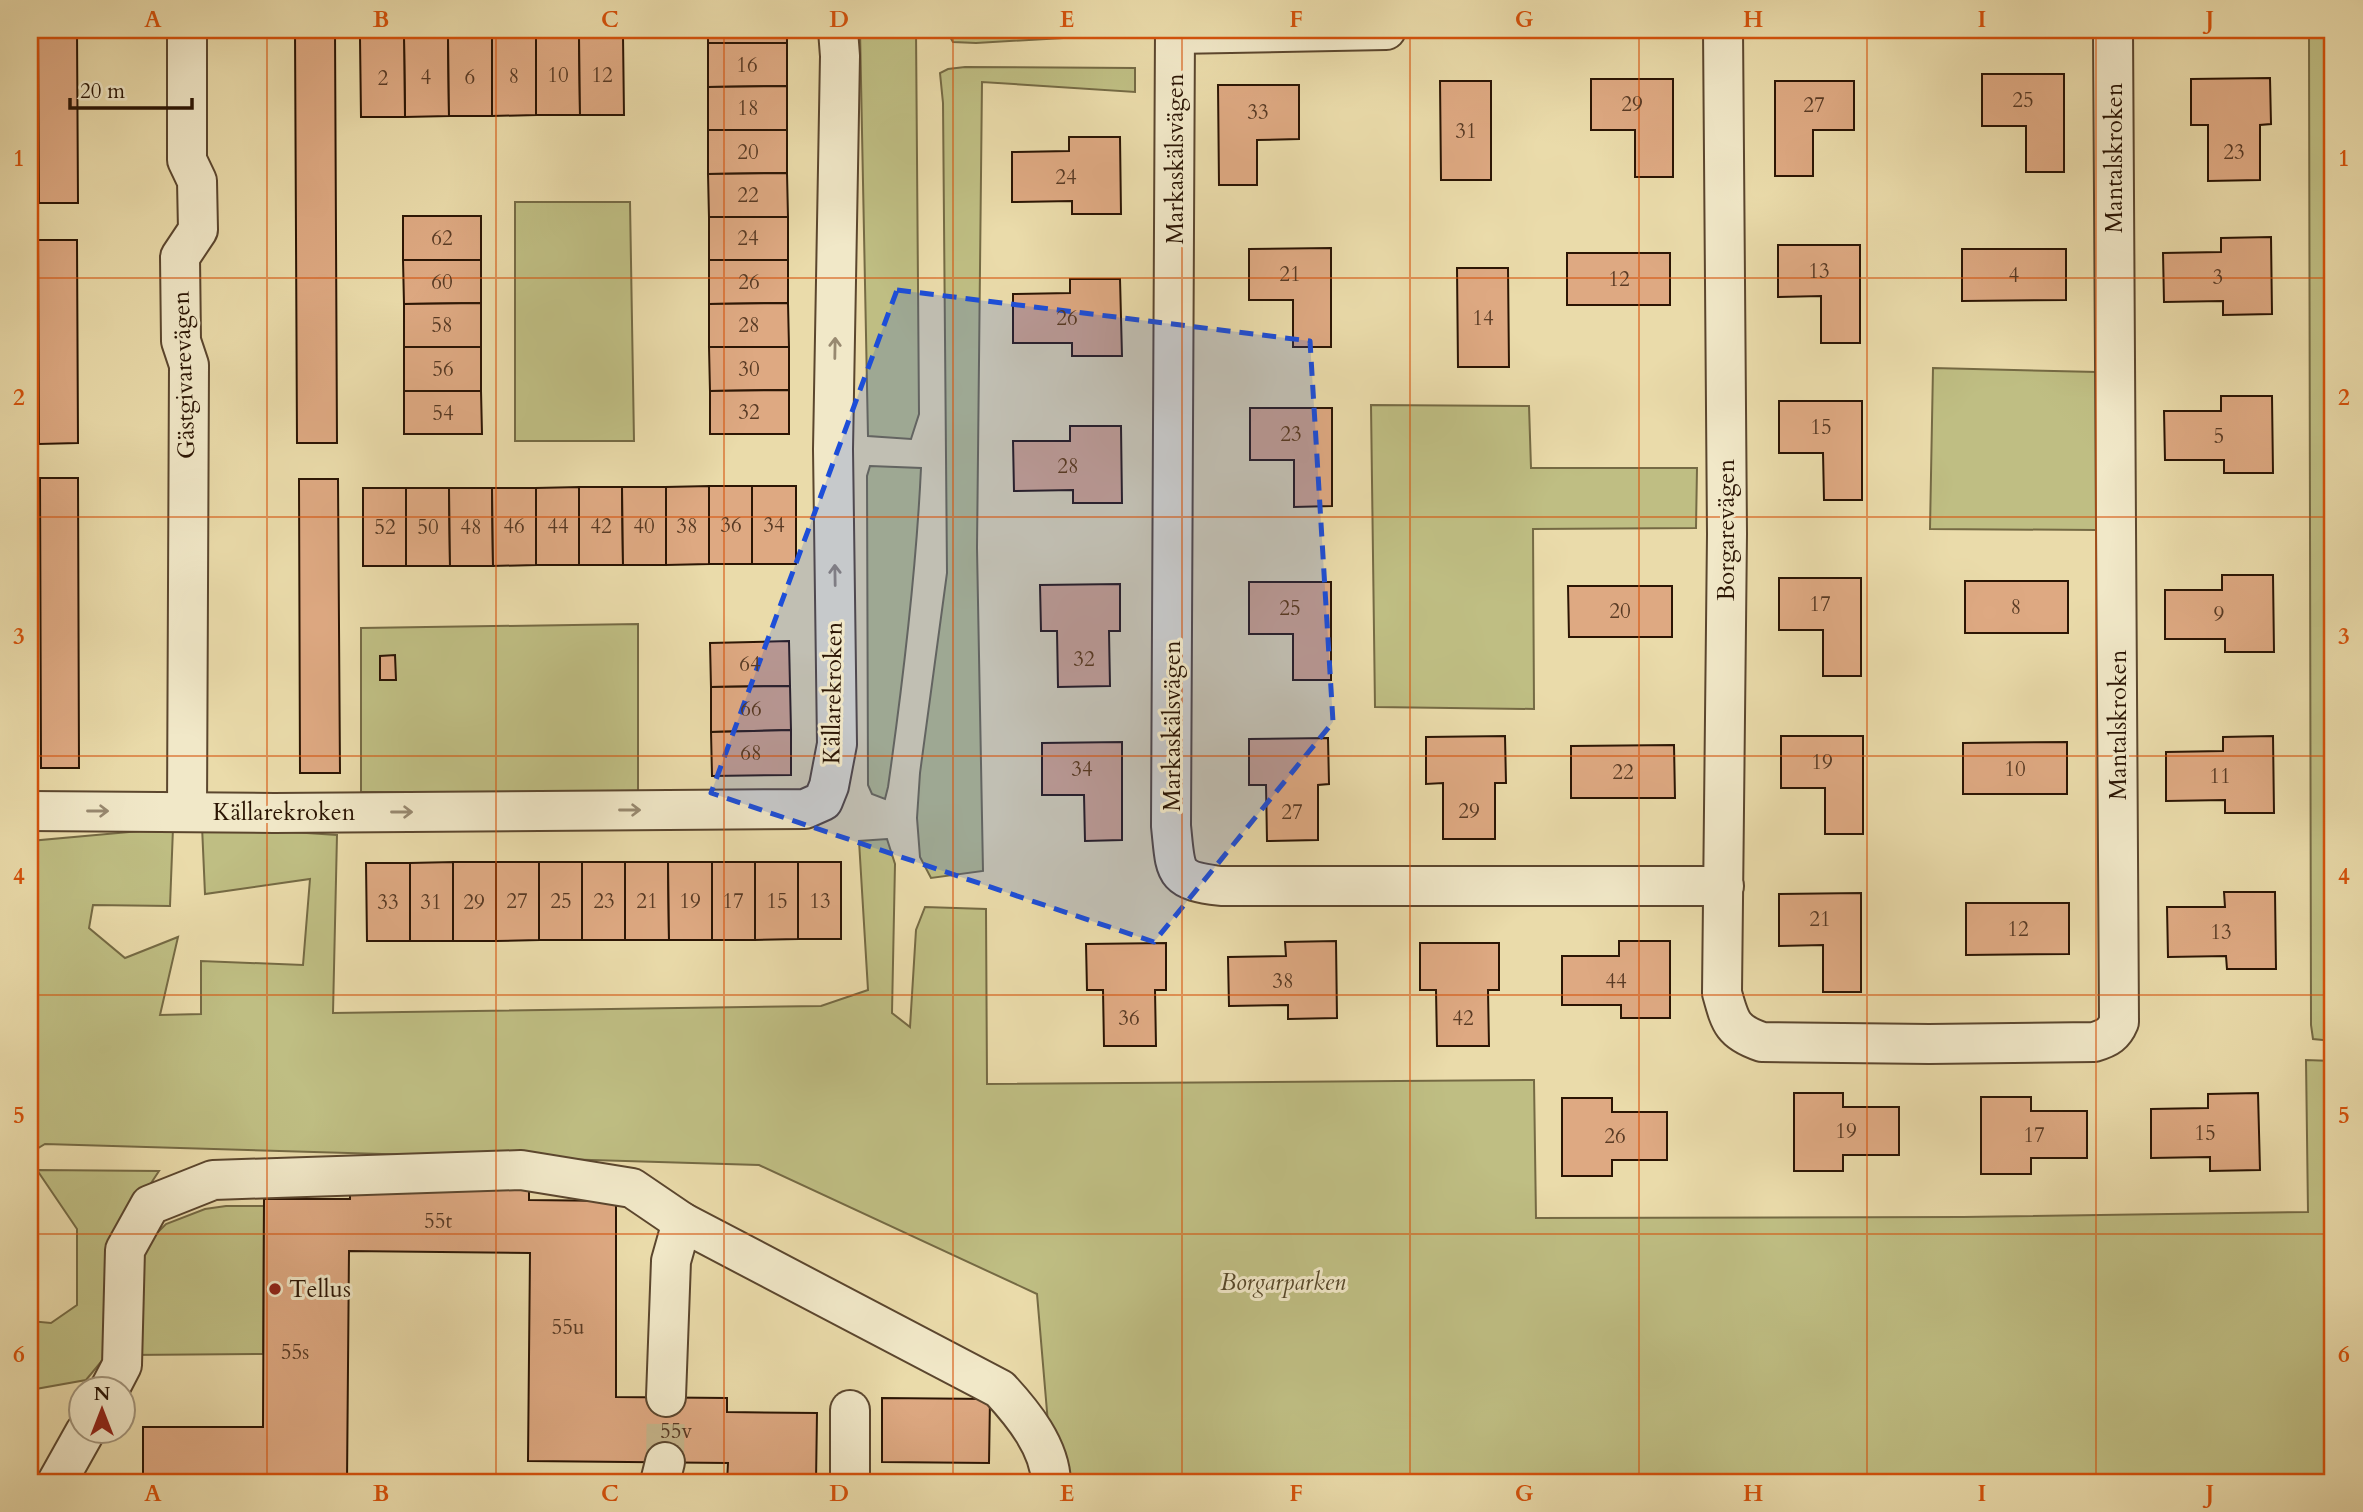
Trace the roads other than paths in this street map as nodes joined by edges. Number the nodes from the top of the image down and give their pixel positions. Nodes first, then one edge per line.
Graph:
1 (187, 30) edge
2 (838, 30) edge
3 (1386, 30) edge
4 (1723, 30) edge
5 (2113, 30) edge
6 (1175, 32) edge
7 (30, 811) edge
8 (187, 811) junction
9 (1724, 886) junction
10 (1734, 1028) joint
11 (682, 1222) junction
12 (116, 1376) edge
13 (666, 1397) tunnel mouth
14 (850, 1410) dead end
15 (77, 1446) edge
16 (57, 1482) edge
17 (850, 1482) edge
18 (1051, 1482) edge

1 - 8 street, Gästgivarevägen
8 -> 2 street, Källarekroken
3 - 6 street
4 - 9 street, Borgarevägen
5 - 10 street, Mantalskroken
6 - 9 street, Markaskälsvägen
7 -> 8 street
9 - 10 street, Borgarevägen
11 - 12 street
11 - 13 street
11 - 18 street
14 - 17 street
15 - 16 street

